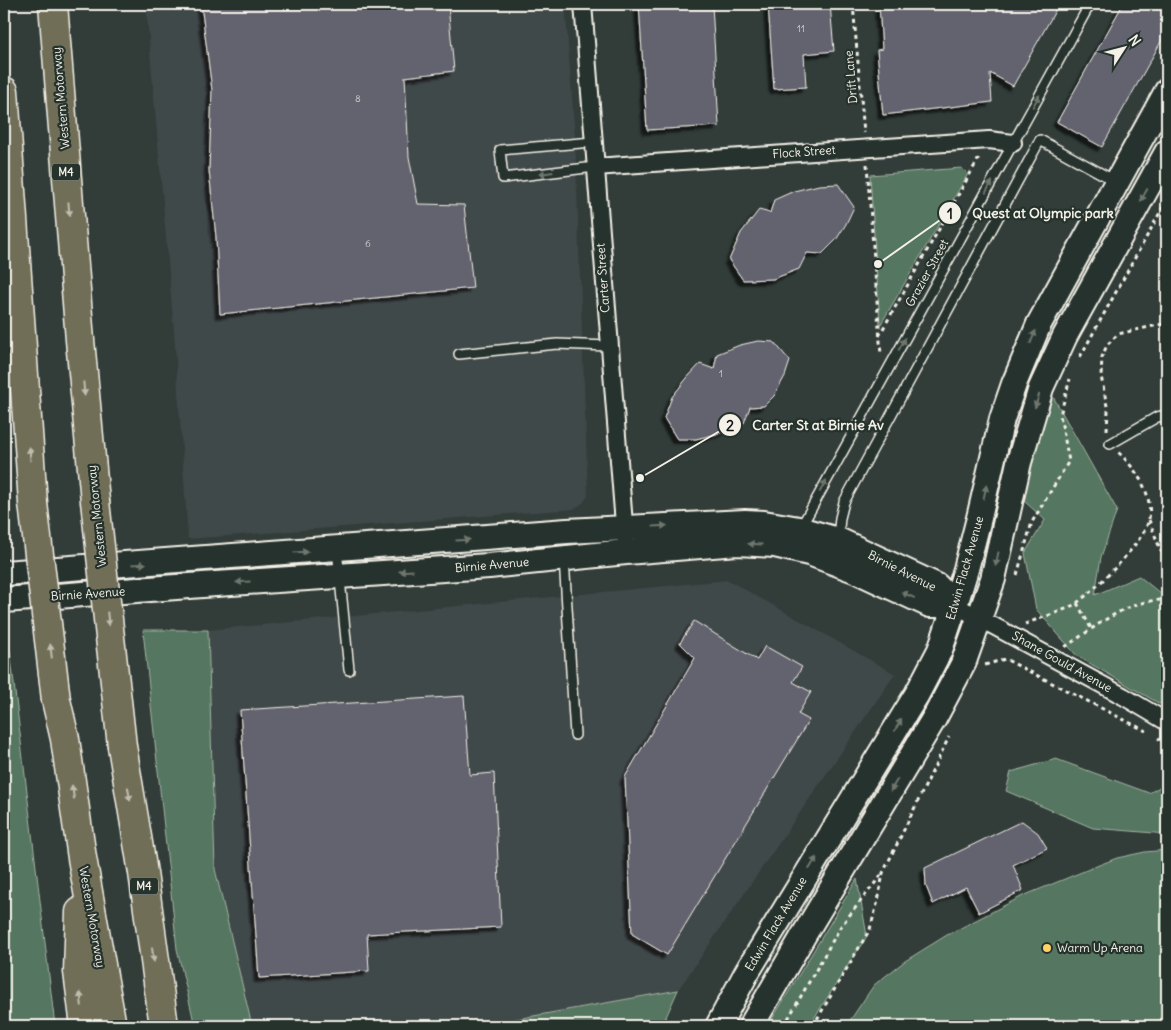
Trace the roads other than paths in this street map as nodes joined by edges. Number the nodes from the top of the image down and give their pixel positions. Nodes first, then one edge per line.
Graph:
1 (53, 4) edge
2 (583, 4) edge
3 (1090, 4) edge
4 (4, 91) edge
5 (1167, 91) edge
6 (593, 142) junction
7 (1013, 144) junction
8 (4, 151) edge
9 (1167, 152) edge
10 (595, 166) junction
11 (1118, 182) junction
12 (11, 193) junction
13 (608, 346) junction
14 (458, 354) dead end
15 (1167, 415) edge
16 (1110, 444) road end
17 (624, 529) junction
18 (807, 538) junction
19 (838, 540) junction
20 (337, 549) junction
21 (626, 552) junction
22 (564, 559) junction
23 (4, 573) edge
24 (340, 575) junction
25 (4, 600) edge
26 (955, 605) junction
27 (979, 618) junction
28 (349, 670) dead end
29 (1167, 722) edge
30 (575, 734) dead end
31 (82, 858) junction
32 (84, 1026) edge
33 (112, 1026) edge
34 (164, 1026) edge
35 (718, 1026) edge
36 (751, 1026) edge

1 -> 34 highway, Western Motorway / M4, bridge
2 - 6 street, Carter Street
7 -> 3 lane, Grazier Street
4 - 12 highway, Western Motorway
5 - 11 street, Edwin Flack Avenue
6 - 10 street, Carter Street
10 -> 6 lane
7 - 10 street, Flock Street
18 -> 7 lane, Grazier Street
8 - 12 lane
9 -> 27 street
10 - 13 street, Carter Street
11 - 19 lane
26 -> 11 street, Edwin Flack Avenue
31 -> 12 highway, Western Motorway, bridge
13 - 14 lane
13 - 17 street, Carter Street
15 - 16 lane
17 -> 18 street, Birnie Avenue
20 -> 17 street, Birnie Avenue
17 - 21 street, Carter Street
18 - 19 street, Birnie Avenue
18 -> 21 street, Birnie Avenue
26 -> 18 street, Birnie Avenue
19 - 26 street, Birnie Avenue
23 -> 20 street, Birnie Avenue
20 - 24 lane
21 - 22 street, Birnie Avenue
22 -> 24 street, Birnie Avenue
22 - 30 lane
24 -> 25 street, Birnie Avenue
24 - 28 lane
26 - 27 street, Shane Gould Avenue
35 -> 26 street, Edwin Flack Avenue
27 - 29 street, Shane Gould Avenue
27 -> 36 street
32 -> 31 highway
31 - 33 highway, Western Motorway

